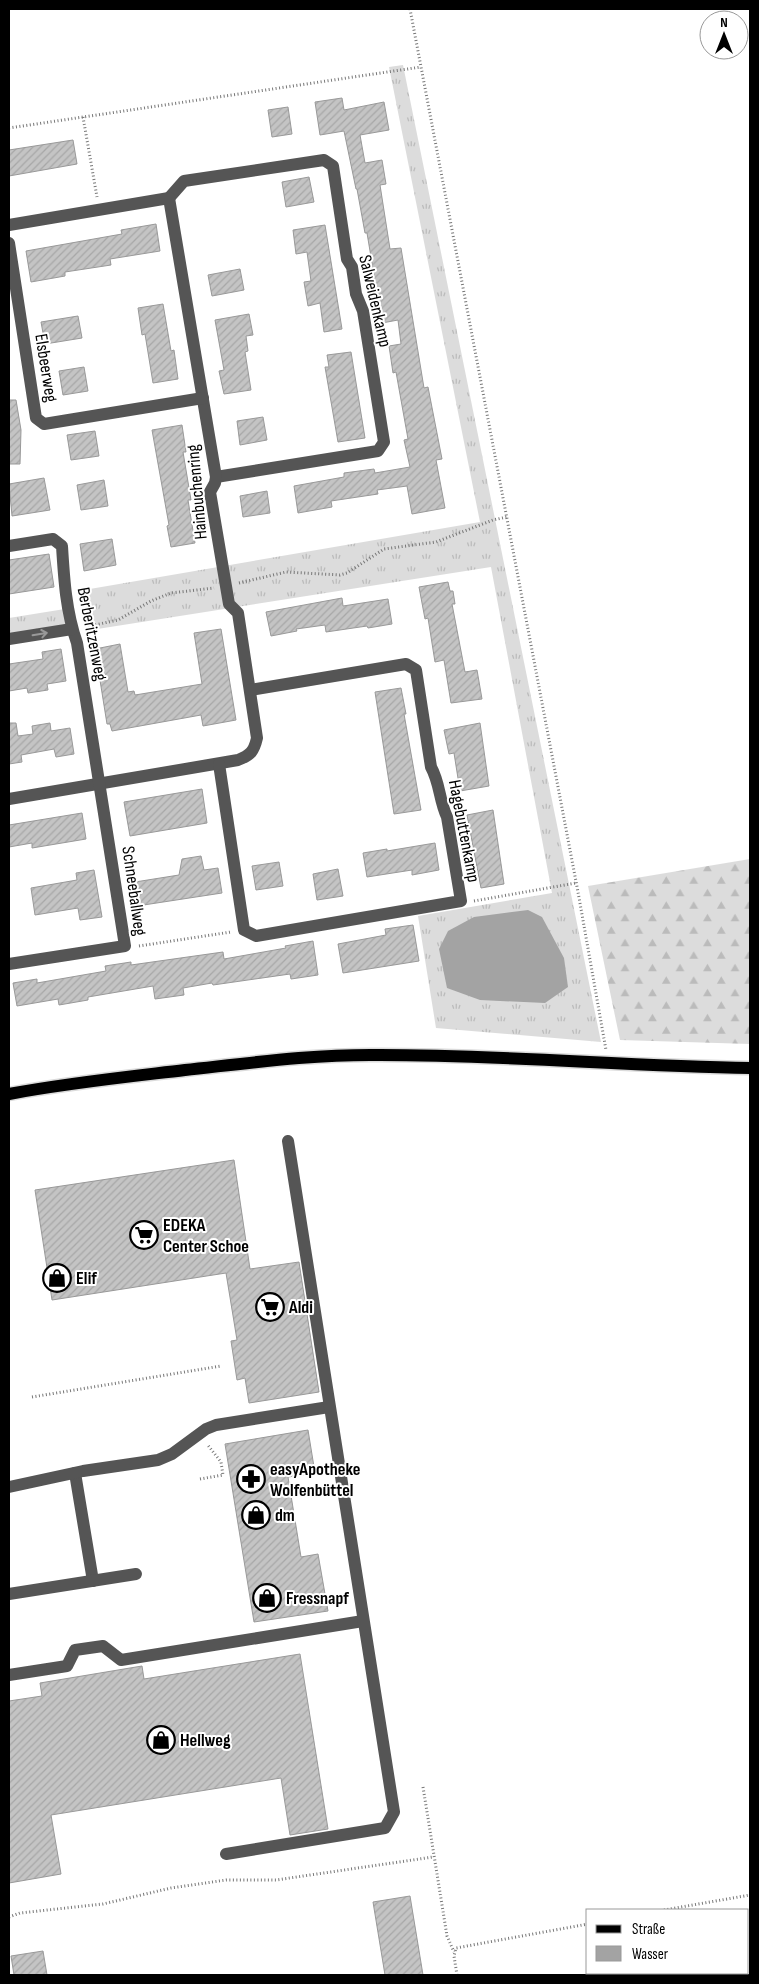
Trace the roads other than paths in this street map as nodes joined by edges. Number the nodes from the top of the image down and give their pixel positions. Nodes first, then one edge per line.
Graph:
1 (169, 198) junction
2 (9, 225) edge
3 (9, 243) edge
4 (203, 398) junction
5 (216, 477) junction
6 (9, 546) edge
7 (72, 629) junction
8 (9, 639) edge
9 (250, 690) junction
10 (220, 764) junction
11 (100, 784) junction
12 (9, 799) edge
13 (9, 964) edge
14 (750, 1068) edge
15 (9, 1094) edge
16 (288, 1141) dead end
17 (329, 1407) junction
18 (75, 1473) junction
19 (9, 1487) edge
20 (136, 1574) dead end
21 (93, 1581) junction
22 (9, 1594) edge
23 (363, 1621) junction
24 (9, 1675) edge
25 (226, 1854) dead end

1 - 2 street
1 - 4 street, Hainbuchenring
1 - 5 street, Salweidenkamp
3 - 4 street, Elsbeerweg
4 - 5 street, Hainbuchenring
5 - 9 street, Hainbuchenring
6 - 7 street, Berberitzenweg
8 -> 7 street
7 - 11 street, Berberitzenweg
9 - 10 street, Hainbuchenring
9 - 10 street, Hagebuttenkamp
10 - 11 street, Hainbuchenring
11 - 12 street, Hainbuchenring
11 - 13 street, Schneeballweg
14 - 15 main road
16 - 17 street
17 - 18 street
17 - 23 street
18 - 19 street
18 - 21 street
20 - 21 street
21 - 22 street
23 - 24 street
23 - 25 street

